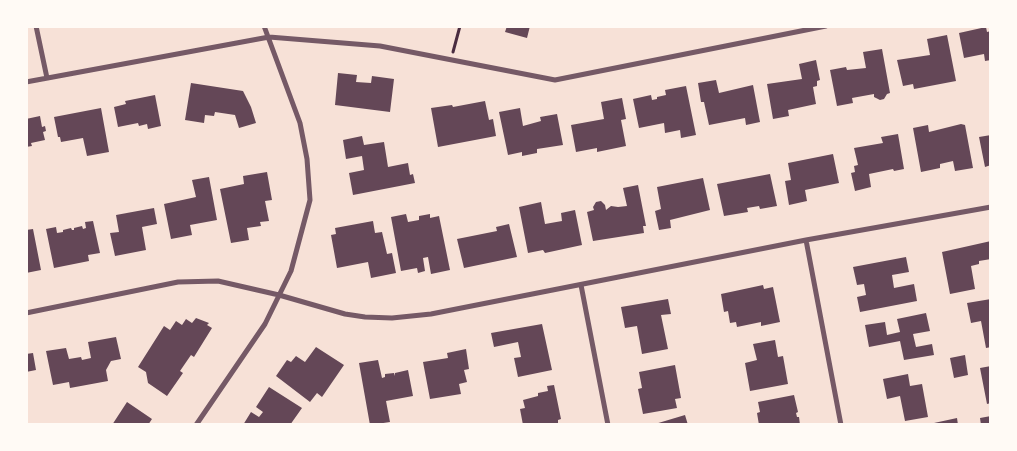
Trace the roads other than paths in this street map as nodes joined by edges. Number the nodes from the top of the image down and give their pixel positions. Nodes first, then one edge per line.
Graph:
1 (36, 26) edge
2 (264, 26) edge
3 (826, 26) edge
4 (269, 37) junction
5 (47, 78) junction
6 (26, 82) edge
7 (991, 208) edge
8 (806, 240) junction
9 (582, 285) junction
10 (279, 295) junction
11 (26, 313) edge
12 (196, 425) edge
13 (608, 425) edge
14 (841, 425) edge

1 - 5 street
2 - 4 street
3 - 4 street
4 - 5 street
4 - 10 street
5 - 6 street
7 - 8 street
8 - 9 street
8 - 14 street
9 - 10 street
9 - 13 street
10 - 11 street
10 - 12 street

